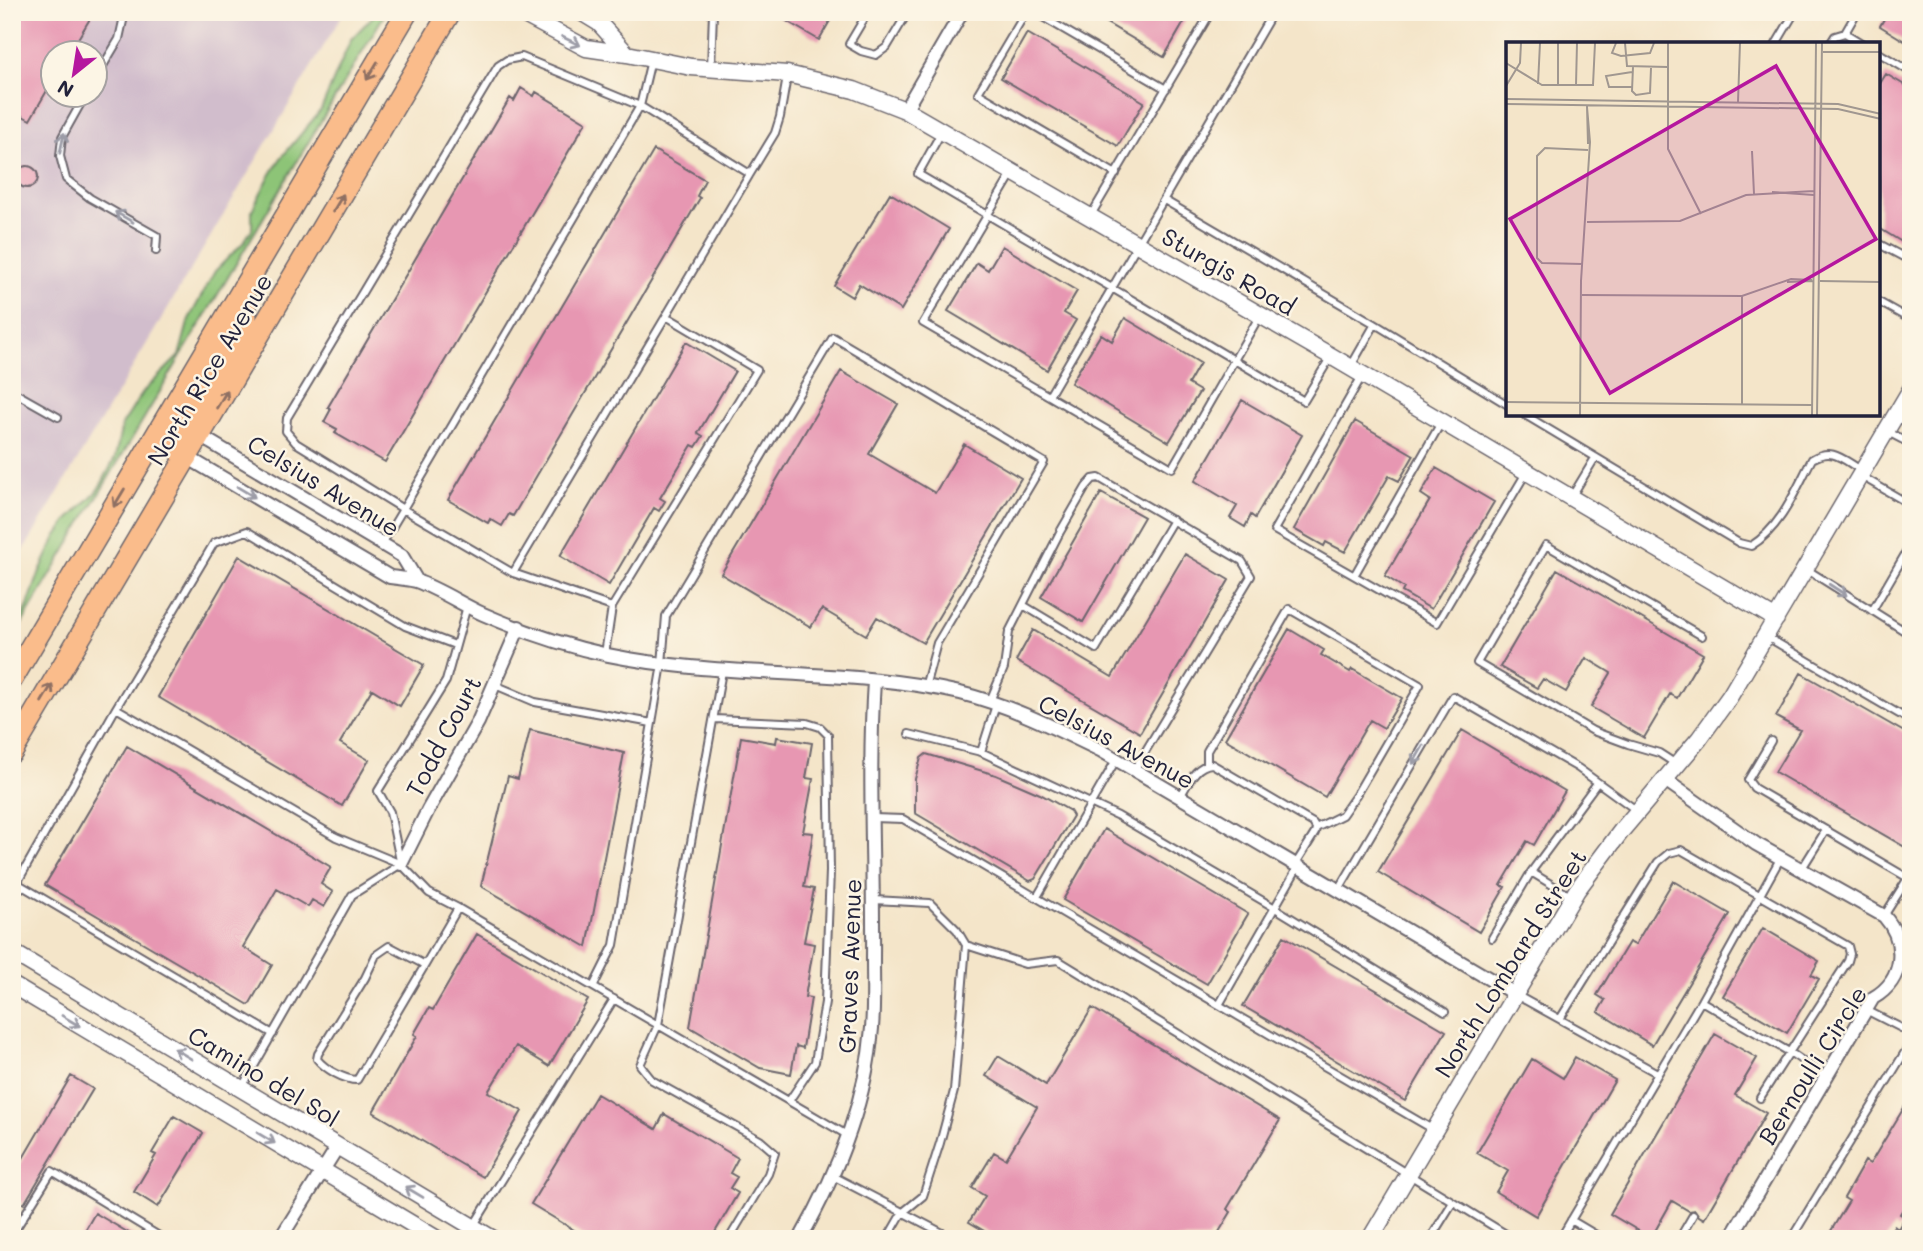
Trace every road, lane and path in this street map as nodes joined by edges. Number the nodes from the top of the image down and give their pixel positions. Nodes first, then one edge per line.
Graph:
1 (125, 12) edge
2 (407, 12) edge
3 (450, 12) edge
4 (476, 12) edge
5 (485, 12) edge
6 (519, 12) edge
7 (581, 12) edge
8 (713, 12) edge
9 (868, 12) edge
10 (908, 12) edge
11 (962, 12) edge
12 (1026, 12) edge
13 (1034, 12) edge
14 (1212, 12) edge
15 (1273, 12) edge
16 (1795, 12) edge
17 (1857, 12) edge
18 (1844, 33) junction
19 (1777, 42) edge
20 (1831, 42) edge
21 (1860, 42) edge
22 (627, 54) junction
23 (1881, 54) edge
24 (108, 57) edge
25 (651, 60) junction
26 (711, 69) junction
27 (1911, 72) edge
28 (787, 74) junction
29 (1166, 89) junction
30 (640, 106) junction
31 (78, 108) edge
32 (905, 110) junction
33 (943, 131) junction
34 (1013, 172) junction
35 (750, 174) junction
36 (1116, 174) junction
37 (1164, 200) junction
38 (988, 216) junction
39 (1090, 217) junction
40 (1137, 244) junction
41 (1881, 245) edge
42 (156, 250) dead end
43 (1911, 261) edge
44 (243, 288) junction
45 (1111, 288) junction
46 (1881, 303) edge
47 (1260, 315) junction
48 (666, 316) junction
49 (1911, 320) edge
50 (1375, 324) junction
51 (1331, 356) junction
52 (1234, 360) junction
53 (1356, 371) junction
54 (1911, 389) edge
55 (12, 391) edge
56 (1049, 396) junction
57 (1506, 404) edge
58 (1527, 416) edge
59 (58, 417) dead end
60 (1442, 421) junction
61 (1886, 431) junction
62 (200, 436) junction
63 (1911, 444) edge
64 (187, 457) junction
65 (1595, 457) junction
66 (1527, 472) junction
67 (1861, 473) junction
68 (1571, 498) junction
69 (1911, 505) edge
70 (403, 509) junction
71 (1172, 520) junction
72 (382, 544) junction
73 (1911, 544) edge
74 (1805, 569) junction
75 (513, 573) junction
76 (1355, 575) junction
77 (417, 582) junction
78 (1023, 605) junction
79 (467, 606) junction
80 (611, 607) junction
81 (1872, 611) junction
82 (1776, 619) junction
83 (519, 627) junction
84 (1911, 635) edge
85 (1702, 636) dead end
86 (1766, 636) junction
87 (455, 645) junction
88 (605, 654) junction
89 (662, 664) junction
90 (722, 671) junction
91 (12, 679) edge
92 (874, 681) junction
93 (495, 685) junction
94 (924, 688) junction
95 (993, 704) junction
96 (116, 708) junction
97 (714, 719) junction
98 (1911, 721) edge
99 (652, 723) junction
100 (909, 734) dead end
101 (1770, 741) dead end
102 (12, 752) edge
103 (981, 752) junction
104 (1116, 760) junction
105 (1207, 764) junction
106 (1678, 765) junction
107 (1134, 770) junction
108 (1665, 780) junction
109 (1597, 783) junction
110 (1180, 797) junction
111 (1091, 803) junction
112 (1638, 812) junction
113 (873, 818) junction
114 (1316, 828) junction
115 (1826, 830) junction
116 (1780, 859) junction
117 (401, 864) junction
118 (1297, 866) junction
119 (1801, 870) junction
120 (1531, 872) junction
121 (1910, 877) edge
122 (1338, 891) junction
123 (1759, 895) junction
124 (1037, 897) junction
125 (1572, 897) junction
126 (874, 900) junction
127 (458, 908) junction
128 (1275, 908) junction
129 (1884, 916) junction
130 (1492, 938) dead end
131 (966, 945) junction
132 (1905, 946) edge
133 (12, 953) edge
134 (425, 965) junction
135 (12, 985) edge
136 (593, 987) junction
137 (1515, 994) junction
138 (614, 999) junction
139 (1701, 1001) junction
140 (1219, 1005) junction
141 (1866, 1010) junction
142 (1445, 1012) dead end
143 (1560, 1019) junction
144 (658, 1026) junction
145 (1911, 1033) edge
146 (273, 1034) junction
147 (1911, 1042) edge
148 (1791, 1053) junction
149 (1657, 1073) junction
150 (1826, 1077) junction
151 (241, 1089) junction
152 (1760, 1098) dead end
153 (789, 1101) junction
154 (1434, 1130) junction
155 (849, 1136) junction
156 (338, 1146) junction
157 (322, 1171) junction
158 (1408, 1174) junction
159 (833, 1176) junction
160 (1453, 1202) junction
161 (902, 1213) junction
162 (1693, 1215) dead end
163 (1571, 1220) junction
164 (473, 1227) junction
165 (1911, 1232) edge
166 (12, 1235) edge
167 (732, 1238) edge
168 (164, 1239) edge
169 (280, 1239) edge
170 (437, 1239) edge
171 (493, 1239) edge
172 (800, 1239) edge
173 (887, 1239) edge
174 (954, 1239) edge
175 (1370, 1239) edge
176 (1430, 1239) edge
177 (1514, 1239) edge
178 (1560, 1239) edge
179 (1603, 1239) edge
180 (1679, 1239) edge
181 (1730, 1239) edge
182 (1791, 1239) edge
183 (1906, 1239) edge

1 - 24 lane
2 -> 44 highway, North Rice Avenue
62 -> 3 highway, North Rice Avenue
4 - 5 path
6 -> 22 street, Sturgis Road
7 - 22 street
8 - 26 lane
9 - 10 lane
11 - 32 street
12 - 36 lane
13 - 29 lane
14 - 29 lane
15 - 37 lane
16 - 19 lane
17 - 18 lane
18 - 20 lane
18 - 21 lane
22 - 25 street, Sturgis Road
23 - 27 lane
25 - 26 street, Sturgis Road
25 - 30 lane
26 - 28 street, Sturgis Road
28 - 32 street, Sturgis Road
28 - 35 lane
29 - 36 lane
30 - 35 lane
30 - 70 lane
30 - 70 lane
42 -> 31 lane
32 - 33 street, Sturgis Road
33 - 34 street, Sturgis Road
33 - 38 lane
34 - 38 lane
34 - 39 street, Sturgis Road
35 - 48 lane
36 - 39 lane
37 - 40 lane
37 - 50 lane
38 - 45 lane
38 - 56 lane
39 - 40 street, Sturgis Road
40 - 45 lane
40 - 47 street, Sturgis Road
41 - 43 lane
44 - 64 highway
44 -> 91 highway, North Rice Avenue
45 - 52 lane
45 - 56 lane
46 - 49 lane
47 - 51 street, Sturgis Road
47 - 52 lane
48 - 75 lane
48 - 80 lane
50 - 53 lane
50 - 57 lane
51 - 52 lane
51 - 53 street, Sturgis Road
52 - 56 lane
53 - 60 street, Sturgis Road
53 - 76 lane
54 - 61 street, North Lombard Street
55 - 59 lane
58 - 65 lane
60 - 66 street, Sturgis Road
60 - 76 lane
61 - 63 lane
61 - 67 street, North Lombard Street
62 - 64 highway, North Rice Avenue
62 - 72 street, Celsius Avenue
64 -> 77 street, Celsius Avenue
102 -> 64 highway, North Rice Avenue
65 - 67 lane
65 - 68 lane
66 - 68 street, Sturgis Road
66 - 76 lane
67 - 69 lane
67 - 74 street, North Lombard Street
68 - 82 street, Sturgis Road
70 - 72 lane
70 - 75 lane
71 - 78 lane
71 - 78 lane
71 - 107 lane
72 - 77 street, Celsius Avenue
73 - 81 lane
74 -> 81 lane
74 - 82 street, North Lombard Street
75 - 80 lane
77 - 79 street, Celsius Avenue
78 - 95 lane
79 - 83 street, Celsius Avenue
79 - 87 lane
80 - 88 lane
81 - 84 lane
82 - 86 street, North Lombard Street
83 - 88 street, Celsius Avenue
83 - 93 street, Todd Court
85 - 106 lane
86 - 98 lane
86 - 106 street, North Lombard Street
87 - 96 lane
87 - 117 lane
88 - 89 street, Celsius Avenue
89 - 90 street, Celsius Avenue
89 - 94 lane
89 - 99 lane
90 - 92 street, Celsius Avenue
90 - 97 lane
92 - 94 street, Celsius Avenue
92 - 113 street, Graves Avenue
93 - 99 lane
93 - 117 street, Todd Court
94 - 95 street, Celsius Avenue
95 - 103 lane
95 - 104 street, Celsius Avenue
96 - 117 lane
96 - 146 lane
97 - 144 lane
97 - 153 lane
99 - 136 lane
100 - 103 lane
101 - 115 lane
103 - 111 lane
104 - 107 street, Celsius Avenue
104 - 111 lane
105 - 110 lane
105 - 114 lane
105 - 114 lane
106 - 108 street, North Lombard Street
107 - 110 street, Celsius Avenue
108 - 112 street, North Lombard Street
108 - 116 street
109 - 112 lane
109 - 120 lane
109 -> 122 lane
110 - 118 street, Celsius Avenue
111 - 124 lane
111 - 128 lane
112 - 125 street, North Lombard Street
113 - 124 lane
113 - 126 street, Graves Avenue
114 - 118 lane
115 - 119 lane
115 - 121 lane
116 - 119 street
116 - 123 lane
117 - 127 lane
117 - 146 lane
118 - 122 street, Celsius Avenue
118 - 128 lane
119 - 129 street
120 - 125 lane
120 - 130 lane
121 - 129 lane
122 - 137 street, Celsius Avenue
123 - 139 lane
123 - 143 lane
123 - 148 lane
124 - 140 lane
125 - 137 street, North Lombard Street
126 - 131 lane
126 - 155 street, Graves Avenue
127 - 134 lane
127 - 136 lane
128 - 140 lane
128 - 142 lane
129 - 132 street, Bernoulli Circle
131 - 158 lane
131 - 161 lane
132 - 141 street, Bernoulli Circle
151 -> 133 street, Camino del Sol
134 - 134 lane
135 -> 157 street
136 - 138 lane
137 - 143 lane
137 - 154 street, North Lombard Street
138 - 144 lane
138 - 164 lane
139 - 148 lane
139 - 149 lane
140 - 154 lane
141 - 145 lane
141 - 150 street, Bernoulli Circle
143 - 149 lane
144 - 153 lane
144 - 167 lane
146 - 151 lane
147 - 182 lane
148 - 150 lane
148 - 152 lane
149 - 163 lane
150 - 181 street, Bernoulli Circle
151 - 156 street, Camino del Sol
153 - 155 lane
154 - 158 street, North Lombard Street
155 - 159 street, Graves Avenue
156 - 157 street
164 -> 156 street, Camino del Sol
157 - 169 street
157 - 170 street
158 - 160 lane
158 - 175 street, North Lombard Street
159 - 161 lane
159 - 172 street, Graves Avenue
160 - 176 lane
160 - 177 lane
161 - 173 lane
161 - 174 lane
162 - 180 lane
163 - 178 lane
163 - 179 lane
164 - 171 street, Camino del Sol
165 - 183 lane
166 - 168 lane

